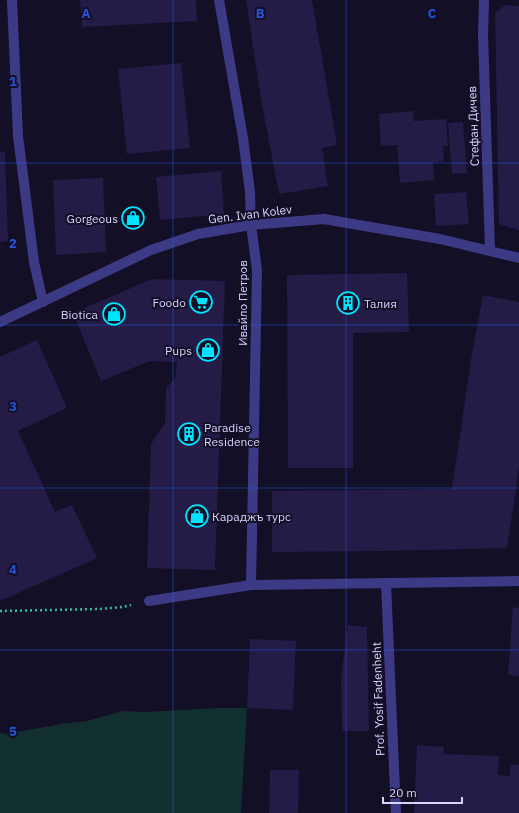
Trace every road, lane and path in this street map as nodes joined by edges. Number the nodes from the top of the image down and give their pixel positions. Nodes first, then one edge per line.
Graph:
1 (12, 0) edge
2 (219, 0) edge
3 (484, 0) edge
4 (251, 225) junction
5 (490, 250) junction
6 (519, 258) edge
7 (43, 302) junction
8 (0, 322) edge
9 (519, 581) edge
10 (386, 583) junction
11 (251, 585) junction
12 (149, 601) joint
13 (0, 612) edge
14 (396, 813) edge

1 - 7 street
2 - 4 street, Ивайло Петров
3 - 5 street, Стефан Дичев
4 - 5 street, Gen. Ivan Kolev
4 - 7 street, Gen. Ivan Kolev
4 - 11 street, Ивайло Петров
5 - 6 street, Gen. Ivan Kolev
7 - 8 street, Gen. Ivan Kolev
9 - 10 street
10 - 11 street
10 - 14 street, Prof. Yosif Fadenheht
11 - 12 street
12 - 13 path

